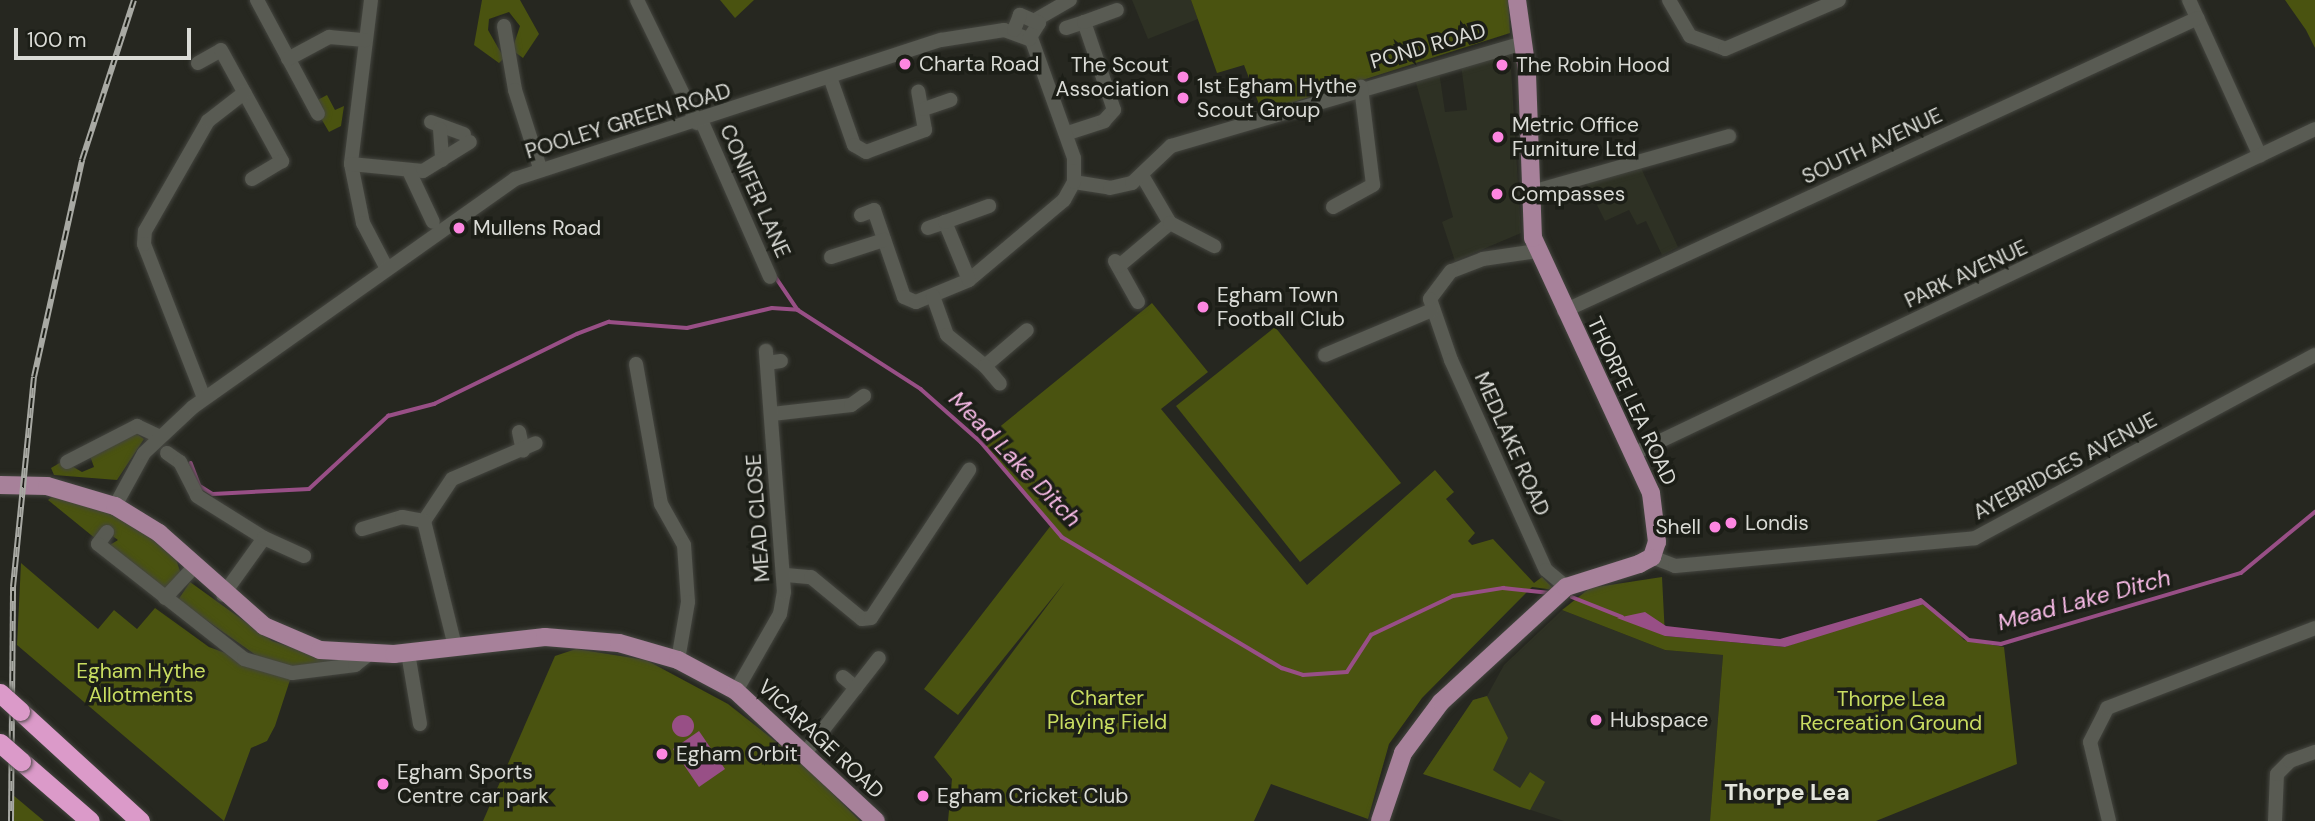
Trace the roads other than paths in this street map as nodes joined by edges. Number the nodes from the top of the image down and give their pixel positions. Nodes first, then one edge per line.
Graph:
1 (257, 0) edge
2 (371, 0) edge
3 (637, 0) edge
4 (1070, 0) edge
5 (1517, 0) edge
6 (1669, 0) edge
7 (1839, 0) edge
8 (2189, 0) edge
9 (1117, 10) dead end
10 (2198, 18) junction
11 (1037, 19) junction
12 (1084, 22) junction
13 (504, 26) dead end
14 (1066, 28) dead end
15 (1014, 30) junction
16 (1031, 38) junction
17 (365, 40) junction
18 (1524, 43) junction
19 (288, 59) junction
20 (198, 63) dead end
21 (830, 77) junction
22 (1361, 87) junction
23 (918, 92) dead end
24 (244, 93) junction
25 (950, 100) dead end
26 (924, 109) junction
27 (318, 114) dead end
28 (699, 122) junction
29 (2315, 129) edge
30 (1068, 133) junction
31 (1729, 136) dead end
32 (2260, 156) junction
33 (442, 160) junction
34 (351, 164) junction
35 (540, 168) junction
36 (409, 171) junction
37 (1143, 177) junction
38 (252, 179) dead end
39 (1074, 182) junction
40 (1528, 194) junction
41 (989, 206) dead end
42 (1334, 207) dead end
43 (861, 215) dead end
44 (433, 222) dead end
45 (945, 222) junction
46 (1170, 223) junction
47 (928, 228) dead end
48 (884, 240) junction
49 (1214, 246) dead end
50 (1537, 251) junction
51 (831, 257) dead end
52 (386, 267) junction
53 (770, 277) dead end
54 (969, 280) junction
55 (933, 296) junction
56 (1138, 302) dead end
57 (1432, 310) junction
58 (1564, 311) junction
59 (1027, 330) dead end
60 (1325, 355) dead end
61 (2315, 355) edge
62 (771, 358) dead end
63 (636, 364) dead end
64 (985, 366) junction
65 (1000, 384) dead end
66 (864, 396) dead end
67 (204, 398) junction
68 (772, 414) junction
69 (519, 432) dead end
70 (158, 436) junction
71 (536, 443) dead end
72 (523, 451) junction
73 (167, 453) dead end
74 (1633, 453) junction
75 (76, 461) dead end
76 (969, 470) dead end
77 (0, 485) edge
78 (115, 506) junction
79 (424, 521) junction
80 (362, 528) dead end
81 (107, 532) dead end
82 (264, 538) junction
83 (304, 556) dead end
84 (1652, 556) junction
85 (194, 567) junction
86 (786, 575) junction
87 (1566, 587) junction
88 (223, 595) junction
89 (165, 598) junction
90 (2315, 628) edge
91 (455, 646) junction
92 (408, 653) junction
93 (368, 655) junction
94 (879, 658) dead end
95 (678, 660) junction
96 (843, 677) dead end
97 (856, 688) junction
98 (736, 691) junction
99 (0, 693) edge
100 (414, 716) dead end
101 (0, 743) edge
102 (805, 752) junction
103 (2315, 752) edge
104 (90, 821) edge
105 (140, 821) edge
106 (876, 821) edge
107 (1380, 821) edge
108 (2109, 821) edge
109 (2276, 821) edge

1 - 19 street
2 - 17 street
3 - 28 street, CONIFER LANE
4 - 11 street, POOLEY GREEN ROAD
5 - 18 main road, THORPE LEA ROAD
6 - 7 street
8 - 10 street
9 - 12 street
10 - 32 street
10 - 58 street, SOUTH AVENUE
11 - 15 street, POOLEY GREEN ROAD
11 - 16 street
12 - 14 street
12 - 30 street
13 - 35 street
15 - 16 street
15 - 21 street, POOLEY GREEN ROAD
16 - 30 street
17 - 19 street
17 - 34 street
18 - 22 street, POND ROAD
18 - 40 main road, THORPE LEA ROAD
19 - 27 street
20 - 24 street
21 - 26 street
21 - 28 street, POOLEY GREEN ROAD
22 - 37 street, POND ROAD
22 - 42 street
23 - 26 street
24 - 38 street
24 - 67 street
25 - 26 street
28 - 35 street, POOLEY GREEN ROAD
28 - 53 street, CONIFER LANE
29 - 32 street, PARK AVENUE
30 - 39 street
31 - 40 street
32 - 74 street, PARK AVENUE
33 - 33 street
33 - 36 street
34 - 36 street
34 - 52 street
35 - 52 street, POOLEY GREEN ROAD
36 - 44 street
37 - 39 street, POND ROAD
37 - 46 street
39 - 54 street
40 - 50 main road, THORPE LEA ROAD
41 - 45 street
43 - 48 street
45 - 47 street
45 - 54 street
46 - 49 street
46 - 56 street
48 - 51 street
48 - 55 street
50 - 57 street
50 - 58 main road, THORPE LEA ROAD
52 - 67 street, POOLEY GREEN ROAD
54 - 55 street
55 - 64 street
57 - 60 street
57 - 87 street, MEDLAKE ROAD
58 - 74 main road, THORPE LEA ROAD
59 - 64 street
61 - 84 street, AYEBRIDGES AVENUE
62 - 68 street, MEAD CLOSE
63 - 95 street
64 - 65 street
66 - 68 street
67 - 70 street, POOLEY GREEN ROAD
68 - 86 street, MEAD CLOSE
69 - 72 street
70 - 75 street
70 - 78 street, POOLEY GREEN ROAD
71 - 72 street
72 - 79 street
73 - 82 street
74 - 84 main road, THORPE LEA ROAD
76 - 86 street
77 - 78 main road, VICARAGE ROAD
78 - 85 main road, VICARAGE ROAD
79 - 80 street
79 - 91 street
81 - 89 street, VICARAGE ROAD
82 - 83 street
82 - 88 street
84 - 87 main road
85 - 88 main road, VICARAGE ROAD
85 - 89 street
86 - 98 street, MEAD CLOSE
87 - 107 main road
88 - 93 main road, VICARAGE ROAD
89 - 93 street, VICARAGE ROAD
90 - 108 street
91 - 92 main road, VICARAGE ROAD
91 - 95 main road, VICARAGE ROAD
92 - 93 main road, VICARAGE ROAD
92 - 100 street
94 - 97 street
95 - 98 main road, VICARAGE ROAD
96 - 97 street
97 - 102 street
98 - 102 main road, VICARAGE ROAD
99 - 105 highway, bridge
101 - 104 highway, bridge
102 - 106 main road, VICARAGE ROAD
103 - 109 street

